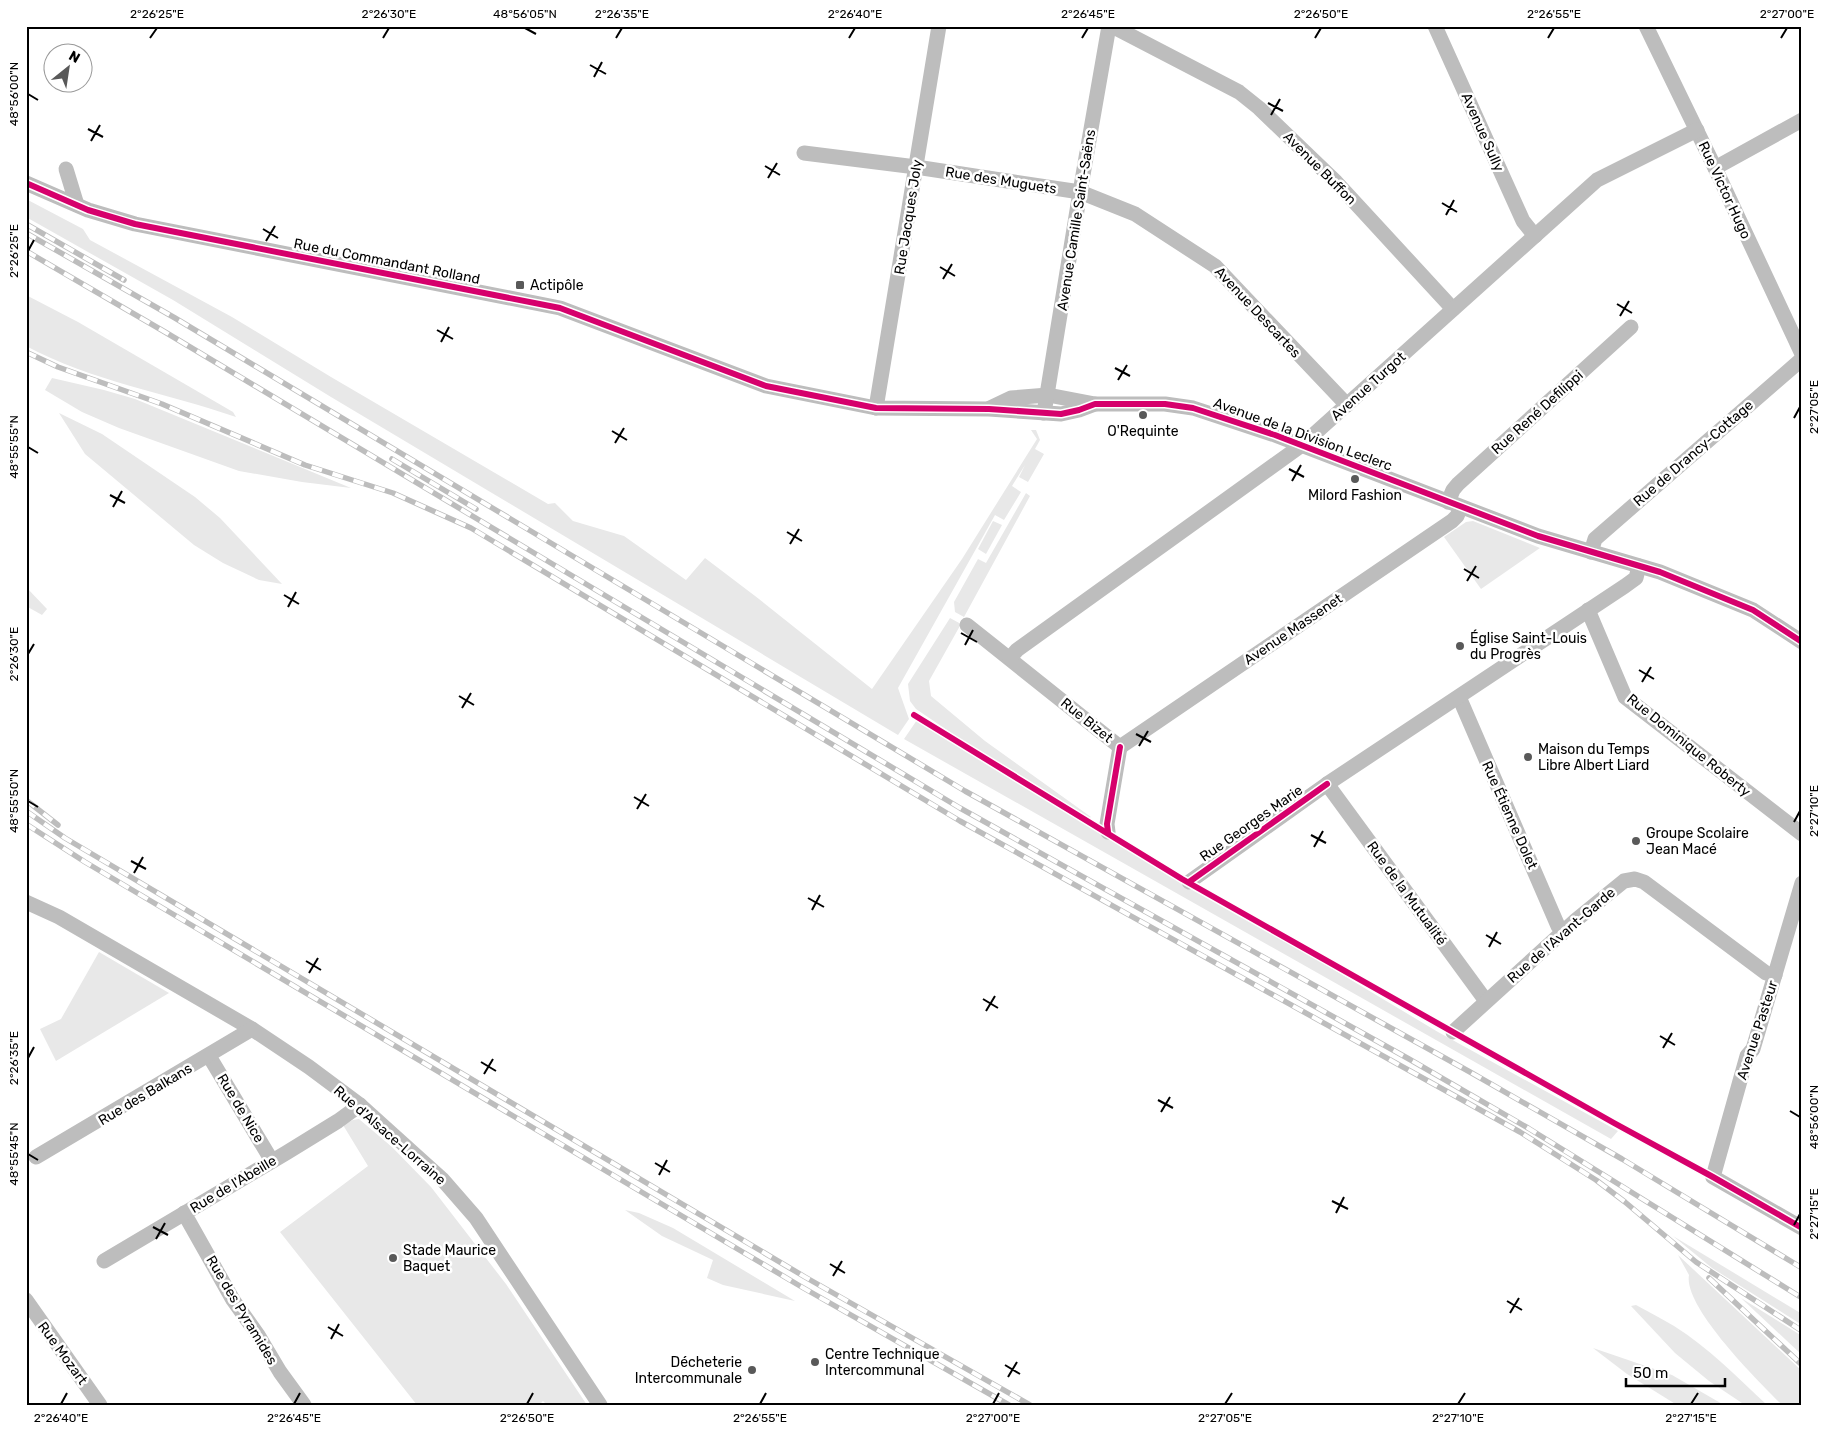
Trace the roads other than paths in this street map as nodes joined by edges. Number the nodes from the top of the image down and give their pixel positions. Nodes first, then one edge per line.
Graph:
1 (939, 26) edge
2 (1110, 26) edge
3 (1435, 26) edge
4 (1646, 26) edge
5 (1802, 120) edge
6 (1697, 130) junction
7 (804, 153) dead end
8 (916, 167) junction
9 (1715, 168) junction
10 (66, 169) dead end
11 (26, 183) edge
12 (1080, 192) junction
13 (77, 205) junction
14 (1535, 236) junction
15 (1453, 309) junction
16 (1631, 327) dead end
17 (1802, 354) edge
18 (1802, 359) edge
19 (712, 366) joint
20 (1048, 395) junction
21 (1095, 404) junction
22 (1347, 405) junction
23 (876, 408) junction
24 (988, 409) junction
25 (1044, 413) junction
26 (1302, 445) junction
27 (1454, 504) junction
28 (1591, 552) junction
29 (1639, 566) junction
30 (1588, 610) junction
31 (967, 625) dead end
32 (1802, 642) edge
33 (1010, 658) junction
34 (1458, 698) junction
35 (1120, 747) junction
36 (1327, 784) junction
37 (1108, 832) dead end
38 (1802, 834) edge
39 (1189, 882) dead end
40 (1802, 883) edge
41 (26, 902) edge
42 (1563, 932) junction
43 (1775, 975) junction
44 (1486, 1001) junction
45 (252, 1029) junction
46 (1453, 1032) dead end
47 (209, 1056) junction
48 (360, 1105) junction
49 (36, 1157) dead end
50 (272, 1161) junction
51 (184, 1213) junction
52 (1802, 1228) edge
53 (104, 1261) dead end
54 (26, 1300) edge
55 (100, 1405) edge
56 (304, 1405) edge
57 (600, 1405) edge

1 - 8 street, Rue Jacques Joly
2 - 12 street, Avenue Camille Saint-Saëns
2 - 15 street, Avenue Buffon
3 - 14 street, Avenue Sully
4 - 6 street, Rue Victor Hugo
5 - 9 street
6 - 9 street, Rue Victor Hugo
6 - 14 street, Avenue Turgot
7 - 8 street, Rue des Muguets
8 - 12 street, Rue des Muguets
8 - 23 street, Rue Jacques Joly
9 - 17 street, Rue Victor Hugo
10 - 13 street
11 - 13 street, Rue du Commandant Rolland
12 - 20 street, Avenue Camille Saint-Saëns
12 - 22 street, Avenue Descartes
13 - 19 street, Rue du Commandant Rolland
14 - 15 street, Avenue Turgot
15 - 22 street, Avenue Turgot
16 - 27 street, Rue René Defilippi
18 - 28 street, Rue de Drancy-Cottage
19 - 23 street, Avenue de la Division Leclerc
20 - 21 street
20 - 24 street
20 - 25 street, Avenue Camille Saint-Saëns
21 - 25 street, Avenue de la Division Leclerc
21 - 26 street, Avenue de la Division Leclerc
22 - 26 street, Avenue Turgot
23 - 24 street, Avenue de la Division Leclerc
24 - 25 street, Avenue de la Division Leclerc
26 - 27 street, Avenue de la Division Leclerc
26 - 33 street, Avenue Turgot
27 - 28 street, Avenue de la Division Leclerc
27 - 35 street, Avenue Massenet
28 - 29 street, Avenue de la Division Leclerc
29 - 30 street, Rue Georges Marie
29 - 32 street, Avenue de la Division Leclerc
30 - 34 street, Rue Georges Marie
30 - 38 street, Rue Dominique Roberty
31 - 33 street, Rue Bizet
33 - 35 street, Rue Bizet
34 - 36 street, Rue Georges Marie
34 - 42 street, Rue Étienne Dolet
35 - 37 street, Rue Bizet
36 - 39 street, Rue Georges Marie
36 - 44 street, Rue de la Mutualité
40 - 43 street, Avenue Pasteur
41 - 45 street, Rue d'Alsace-Lorraine
42 - 43 street, Rue de l'Avant-Garde
42 - 44 street, Rue de l'Avant-Garde
43 - 52 street, Avenue Pasteur
44 - 46 street, Rue de l'Avant-Garde
45 - 47 street, Rue des Balkans
45 - 48 street, Rue d'Alsace-Lorraine
47 - 49 street, Rue des Balkans
47 - 50 street, Rue de Nice
48 - 50 street, Rue de l'Abeille
48 - 57 street, Rue d'Alsace-Lorraine
50 - 51 street, Rue de l'Abeille
51 - 53 street, Rue de l'Abeille
51 - 56 street, Rue des Pyramides
54 - 55 street, Rue Mozart

